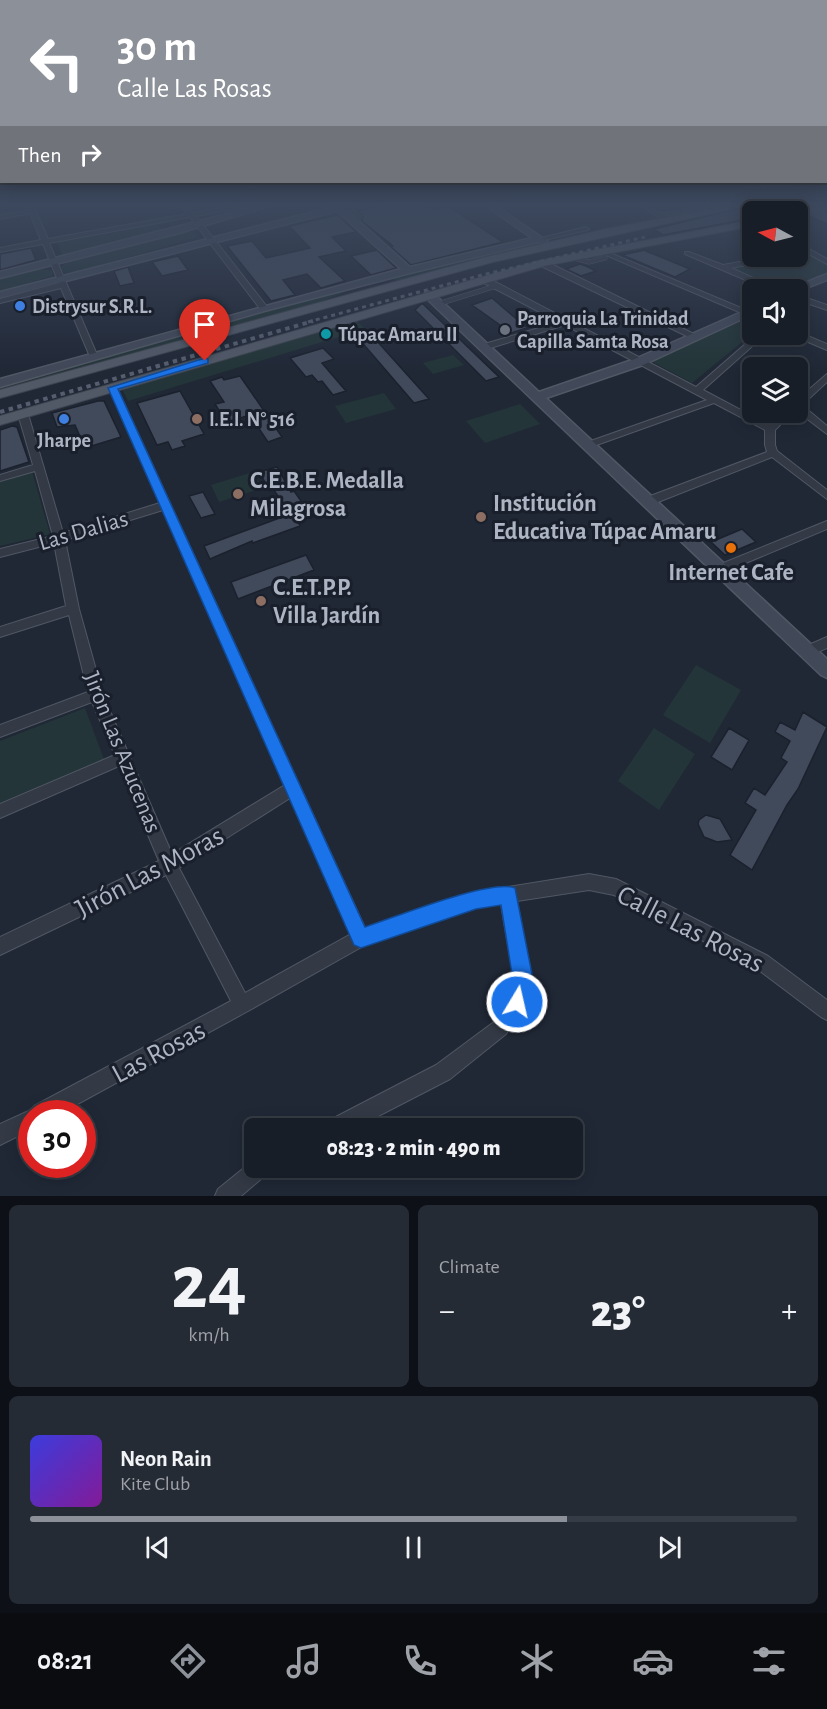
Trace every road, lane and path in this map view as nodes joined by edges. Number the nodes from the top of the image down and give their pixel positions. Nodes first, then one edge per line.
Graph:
1 (60, 261) edge
2 (133, 261) edge
3 (226, 261) edge
4 (398, 261) edge
5 (448, 261) edge
6 (487, 261) edge
7 (556, 261) edge
8 (624, 261) edge
9 (704, 261) edge
10 (52, 263) junction
11 (542, 263) junction
12 (742, 264) edge
13 (720, 268) junction
14 (408, 270) junction
15 (0, 276) edge
16 (827, 277) edge
17 (483, 279) junction
18 (748, 279) edge
19 (60, 282) junction
20 (808, 284) edge
21 (496, 286) junction
22 (0, 295) edge
23 (433, 300) junction
24 (0, 301) edge
25 (808, 301) edge
26 (264, 308) junction
27 (827, 308) edge
28 (742, 309) edge
29 (742, 317) edge
30 (564, 323) junction
31 (208, 324) junction
32 (696, 337) junction
33 (808, 339) edge
34 (186, 343) junction
35 (749, 345) edge
36 (484, 347) junction
37 (827, 347) edge
38 (94, 357) junction
39 (639, 362) junction
40 (827, 376) edge
41 (0, 383) edge
42 (113, 388) junction
43 (0, 389) edge
44 (16, 390) junction
45 (697, 391) junction
46 (0, 394) edge
47 (808, 396) edge
48 (536, 397) junction
49 (714, 400) junction
50 (23, 414) junction
51 (808, 415) edge
52 (0, 421) edge
53 (777, 423) edge
54 (770, 429) junction
55 (827, 431) edge
56 (588, 445) junction
57 (773, 453) junction
58 (38, 467) junction
59 (0, 478) edge
60 (827, 495) edge
61 (649, 501) junction
62 (166, 505) junction
63 (827, 525) edge
64 (59, 538) junction
65 (0, 553) edge
66 (720, 569) junction
67 (73, 609) junction
68 (0, 632) edge
69 (827, 642) edge
70 (807, 652) junction
71 (827, 670) edge
72 (96, 695) junction
73 (0, 730) edge
74 (123, 758) junction
75 (293, 788) junction
76 (0, 811) edge
77 (169, 865) junction
78 (508, 894) junction
79 (361, 938) junction
80 (0, 946) edge
81 (242, 1005) junction
82 (827, 1011) edge
83 (65, 1100) edge
84 (354, 1118) edge
85 (18, 1125) edge
86 (0, 1135) edge
87 (247, 1178) edge
88 (225, 1196) edge

1 - 10 street
2 - 19 street
3 - 26 street
4 - 14 street
5 - 14 street
6 - 34 main road
7 - 11 main road
8 - 28 street
9 - 13 street
10 - 15 street
10 - 19 street
11 - 17 main road
11 - 32 street
12 - 13 street
13 - 18 street
14 - 26 street
16 - 20 street
17 - 21 street
17 - 23 main road
19 - 22 street
19 - 24 street
19 - 38 street
21 - 23 lane
21 - 30 street
23 - 36 street
23 - 42 main road
25 - 27 street
26 - 31 street
29 - 32 street
30 - 36 street
30 - 39 street
31 - 34 main road
31 - 38 street
32 - 39 street
33 - 37 street
34 - 44 main road
35 - 45 street
36 - 48 street
38 - 41 street
39 - 45 street
39 - 48 street
40 - 47 street
42 - 50 main road
42 - 62 street
43 - 44 main road
44 - 46 main road
45 - 49 street
48 - 56 street
49 - 54 street
49 - 56 street
50 - 52 main road
50 - 58 street, Jirón Las Azucenas
51 - 55 street
53 - 54 street
54 - 57 street
56 - 61 street
57 - 60 street
57 - 61 street
58 - 59 street
58 - 64 street, Jirón Las Azucenas
61 - 66 street
62 - 64 street, Las Dalias
62 - 75 street
63 - 66 street
64 - 65 street, Las Dalias
64 - 67 street, Jirón Las Azucenas
66 - 70 street
67 - 68 street
67 - 72 street, Jirón Las Azucenas
69 - 70 street
70 - 71 street
72 - 73 street
72 - 74 street, Jirón Las Azucenas
74 - 76 street
74 - 77 street, Jirón Las Azucenas
75 - 77 street, Jirón Las Moras
75 - 79 street
77 - 80 street, Jirón Las Moras
77 - 81 street, Jirón Las Azucenas
78 - 79 street, Calle Las Rosas
78 - 82 street, Calle Las Rosas
78 - 84 street
79 - 81 street, Calle Las Rosas
81 - 83 street, Las Rosas
85 - 86 street
87 - 88 street

